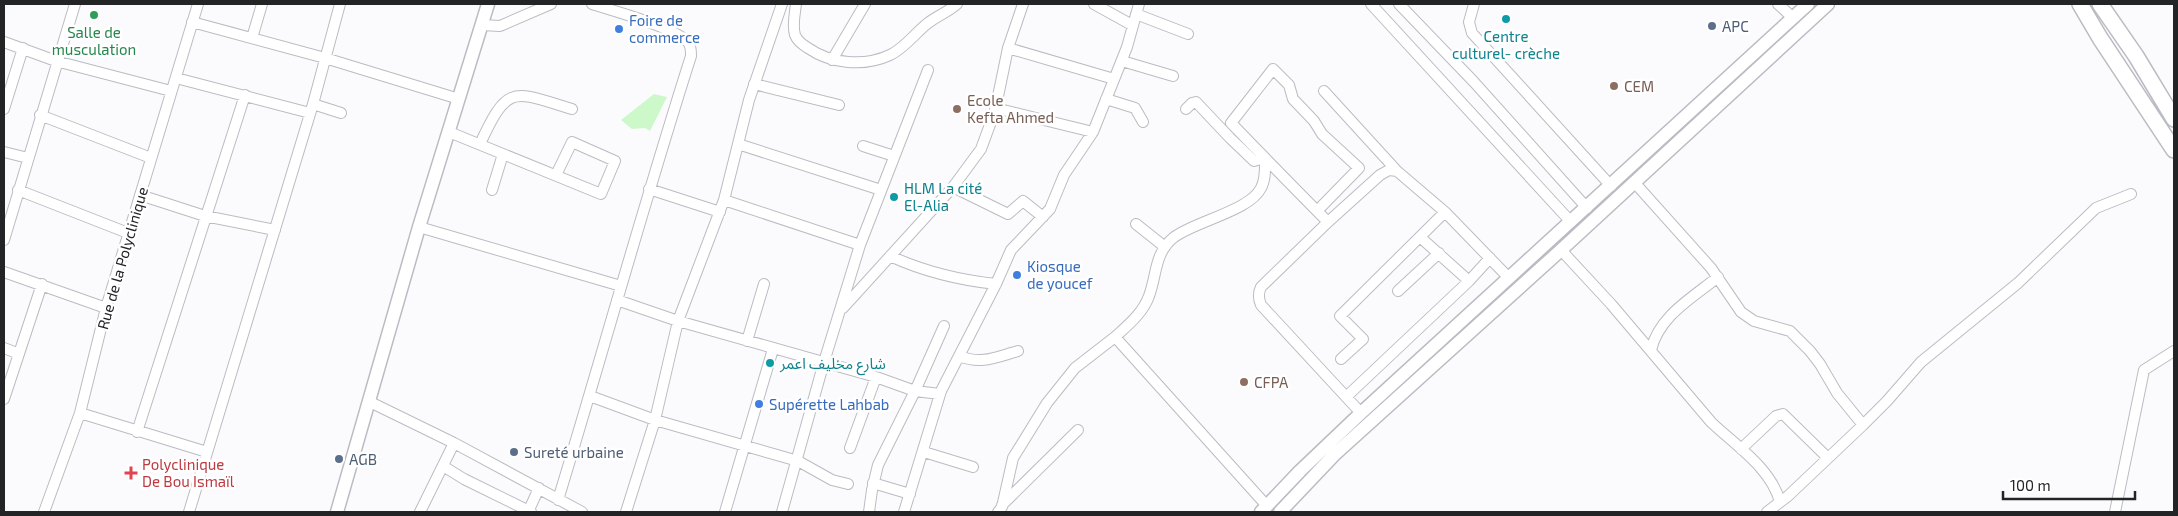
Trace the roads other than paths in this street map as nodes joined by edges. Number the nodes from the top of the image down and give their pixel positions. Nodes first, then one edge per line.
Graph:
1 (74, 4) edge
2 (198, 4) edge
3 (262, 4) edge
4 (340, 4) edge
5 (488, 4) edge
6 (551, 4) edge
7 (592, 4) edge
8 (782, 4) edge
9 (796, 4) edge
10 (865, 4) edge
11 (957, 4) edge
12 (1023, 4) edge
13 (1094, 4) edge
14 (1371, 4) edge
15 (1399, 4) edge
16 (1474, 4) edge
17 (1778, 4) edge
18 (1808, 4) edge
19 (1828, 4) edge
20 (2080, 4) edge
21 (2100, 4) edge
22 (1137, 9) edge
23 (1792, 18) junction
24 (192, 22) junction
25 (482, 25) junction
26 (1132, 25) junction
27 (1188, 34) dead end
28 (252, 38) junction
29 (4, 42) edge
30 (23, 48) junction
31 (1008, 48) junction
32 (325, 58) junction
33 (832, 60) junction
34 (1122, 61) junction
35 (56, 62) junction
36 (928, 70) dead end
37 (1173, 76) dead end
38 (176, 78) junction
39 (1114, 79) junction
40 (754, 84) junction
41 (171, 91) junction
42 (1324, 91) dead end
43 (244, 95) junction
44 (459, 99) junction
45 (1106, 99) junction
46 (839, 105) dead end
47 (995, 108) junction
48 (4, 109) edge
49 (312, 109) junction
50 (572, 109) dead end
51 (1186, 110) dead end
52 (341, 113) dead end
53 (40, 115) junction
54 (2174, 119) edge
55 (1143, 122) dead end
56 (449, 132) junction
57 (1093, 132) junction
58 (480, 144) junction
59 (738, 144) junction
60 (863, 146) dead end
61 (2174, 150) edge
62 (4, 152) edge
63 (503, 154) junction
64 (894, 156) junction
65 (28, 158) junction
66 (151, 158) junction
67 (1265, 158) junction
68 (1397, 171) junction
69 (556, 175) junction
70 (1634, 182) junction
71 (1611, 186) junction
72 (953, 187) junction
73 (649, 189) junction
74 (18, 190) junction
75 (492, 190) dead end
76 (881, 190) junction
77 (2131, 194) dead end
78 (140, 195) junction
79 (724, 200) junction
80 (1587, 208) junction
81 (1317, 211) junction
82 (720, 212) junction
83 (1445, 212) junction
84 (205, 216) junction
85 (1043, 217) junction
86 (1328, 222) junction
87 (1571, 222) junction
88 (1136, 224) dead end
89 (419, 227) junction
90 (275, 230) junction
91 (128, 233) junction
92 (1420, 237) junction
93 (4, 240) edge
94 (860, 244) junction
95 (1165, 247) junction
96 (1561, 250) junction
97 (1439, 253) junction
98 (890, 256) junction
99 (1490, 258) junction
100 (4, 272) edge
101 (1718, 277) junction
102 (1509, 278) junction
103 (1469, 281) junction
104 (42, 284) junction
105 (764, 284) dead end
106 (996, 284) junction
107 (620, 286) junction
108 (1398, 291) dead end
109 (617, 300) junction
110 (106, 308) junction
111 (841, 311) junction
112 (678, 321) junction
113 (944, 326) dead end
114 (1115, 337) junction
115 (747, 341) junction
116 (4, 348) edge
117 (773, 349) junction
118 (1651, 350) junction
119 (1018, 351) dead end
120 (19, 354) junction
121 (959, 356) junction
122 (2172, 356) edge
123 (1341, 360) dead end
124 (824, 362) junction
125 (876, 376) junction
126 (915, 391) junction
127 (940, 394) junction
128 (590, 396) junction
129 (1346, 397) junction
130 (4, 399) edge
131 (370, 402) junction
132 (80, 413) junction
133 (1361, 413) junction
134 (654, 420) junction
135 (1863, 425) junction
136 (1078, 430) dead end
137 (137, 432) junction
138 (454, 443) junction
139 (746, 446) junction
140 (850, 448) dead end
141 (1741, 448) junction
142 (207, 452) junction
143 (924, 452) junction
144 (1828, 458) junction
145 (798, 461) junction
146 (443, 466) junction
147 (972, 467) dead end
148 (873, 483) junction
149 (848, 484) dead end
150 (538, 488) junction
151 (910, 494) junction
152 (558, 500) junction
153 (1780, 502) junction
154 (1000, 508) edge
155 (1264, 509) edge
156 (44, 512) edge
157 (189, 512) edge
158 (337, 512) edge
159 (420, 512) edge
160 (530, 512) edge
161 (582, 512) edge
162 (626, 512) edge
163 (725, 512) edge
164 (782, 512) edge
165 (869, 512) edge
166 (904, 512) edge
167 (1280, 512) edge
168 (1767, 512) edge
169 (2115, 512) edge

1 - 35 street
2 - 24 street, Rue de la Polyclinique
3 - 28 street
4 - 32 street
5 - 25 main road
6 - 25 street
7 - 73 street
8 - 40 street
9 - 33 street
10 - 33 street
11 - 33 street
12 - 31 street
13 - 26 street
14 - 87 street
15 - 80 street
16 - 71 street
17 - 23 street
18 - 23 main road
19 - 70 main road
20 - 61 highway
21 - 54 highway
22 - 26 street
22 - 27 street
23 - 71 main road
24 - 28 street
24 - 38 street, Rue de la Polyclinique
25 - 44 main road
26 - 34 street
28 - 32 street
29 - 30 street
30 - 35 street
30 - 48 street
31 - 39 street
31 - 47 street
32 - 44 street
32 - 49 street
34 - 37 street
34 - 39 street
35 - 41 street
35 - 53 street
36 - 64 street
38 - 41 street, Rue de la Polyclinique
38 - 43 street
39 - 45 street
40 - 46 street
40 - 59 street
41 - 66 street, Rue de la Polyclinique
42 - 68 street
43 - 49 street
43 - 84 street
44 - 56 main road
45 - 55 street
45 - 57 street
47 - 57 street
47 - 72 street
49 - 52 street
49 - 90 street
50 - 58 street
51 - 67 street
53 - 65 street
53 - 66 street
56 - 58 street
56 - 89 main road
57 - 85 street
58 - 63 street
59 - 76 street
59 - 79 street
60 - 64 street
62 - 65 street
63 - 69 street
63 - 75 street
64 - 76 street
65 - 74 street
66 - 78 street, Rue de la Polyclinique
67 - 81 street
67 - 81 street
67 - 95 street
68 - 83 street
68 - 86 street
69 - 69 street
70 - 96 main road
70 - 101 street
71 - 80 main road
72 - 85 street
72 - 98 street
73 - 82 street
73 - 107 street
74 - 91 street
74 - 93 street
76 - 94 street
77 - 135 street
78 - 84 street
78 - 91 street, Rue de la Polyclinique
79 - 82 street
79 - 94 street
80 - 87 main road
81 - 86 street
82 - 112 street
83 - 92 street
83 - 99 street
84 - 90 street
84 - 137 street
85 - 106 street
86 - 129 street
87 - 102 main road
88 - 95 street
89 - 107 street
89 - 131 main road
90 - 142 street
91 - 110 street, Rue de la Polyclinique
92 - 97 street
92 - 123 street
94 - 111 street
95 - 114 street
96 - 118 street
96 - 167 main road
97 - 103 street
97 - 108 street
98 - 106 street
98 - 111 street
99 - 102 street
99 - 103 street
100 - 104 street
101 - 118 street
101 - 135 street
102 - 133 main road
103 - 129 street
104 - 110 street
104 - 120 street
105 - 115 street
106 - 121 street
107 - 109 street
109 - 112 street
109 - 128 street
110 - 132 street, Rue de la Polyclinique
111 - 124 street
112 - 115 street
112 - 134 street
113 - 126 street
114 - 154 street
114 - 155 street
115 - 117 street
116 - 120 street
117 - 124 street
117 - 139 street
118 - 141 street
119 - 121 street
120 - 130 street
121 - 127 street
122 - 169 street
124 - 125 street
124 - 145 street
125 - 126 street
125 - 140 street
126 - 127 street
126 - 148 street
127 - 143 street
128 - 134 street
128 - 152 street
129 - 133 street
131 - 138 street
131 - 158 main road
132 - 137 street
132 - 156 street, Rue de la Polyclinique
133 - 155 main road
134 - 139 street
134 - 162 street
135 - 144 street
136 - 154 street
137 - 142 street
138 - 146 street
138 - 150 street
139 - 145 street
139 - 163 street
141 - 144 street
141 - 153 street
142 - 157 street
143 - 147 street
143 - 151 street
144 - 153 street
145 - 149 street
145 - 164 street
146 - 159 street
146 - 160 street
148 - 151 street
148 - 165 street
150 - 152 street
150 - 160 street
151 - 166 street
152 - 161 street
153 - 168 street

